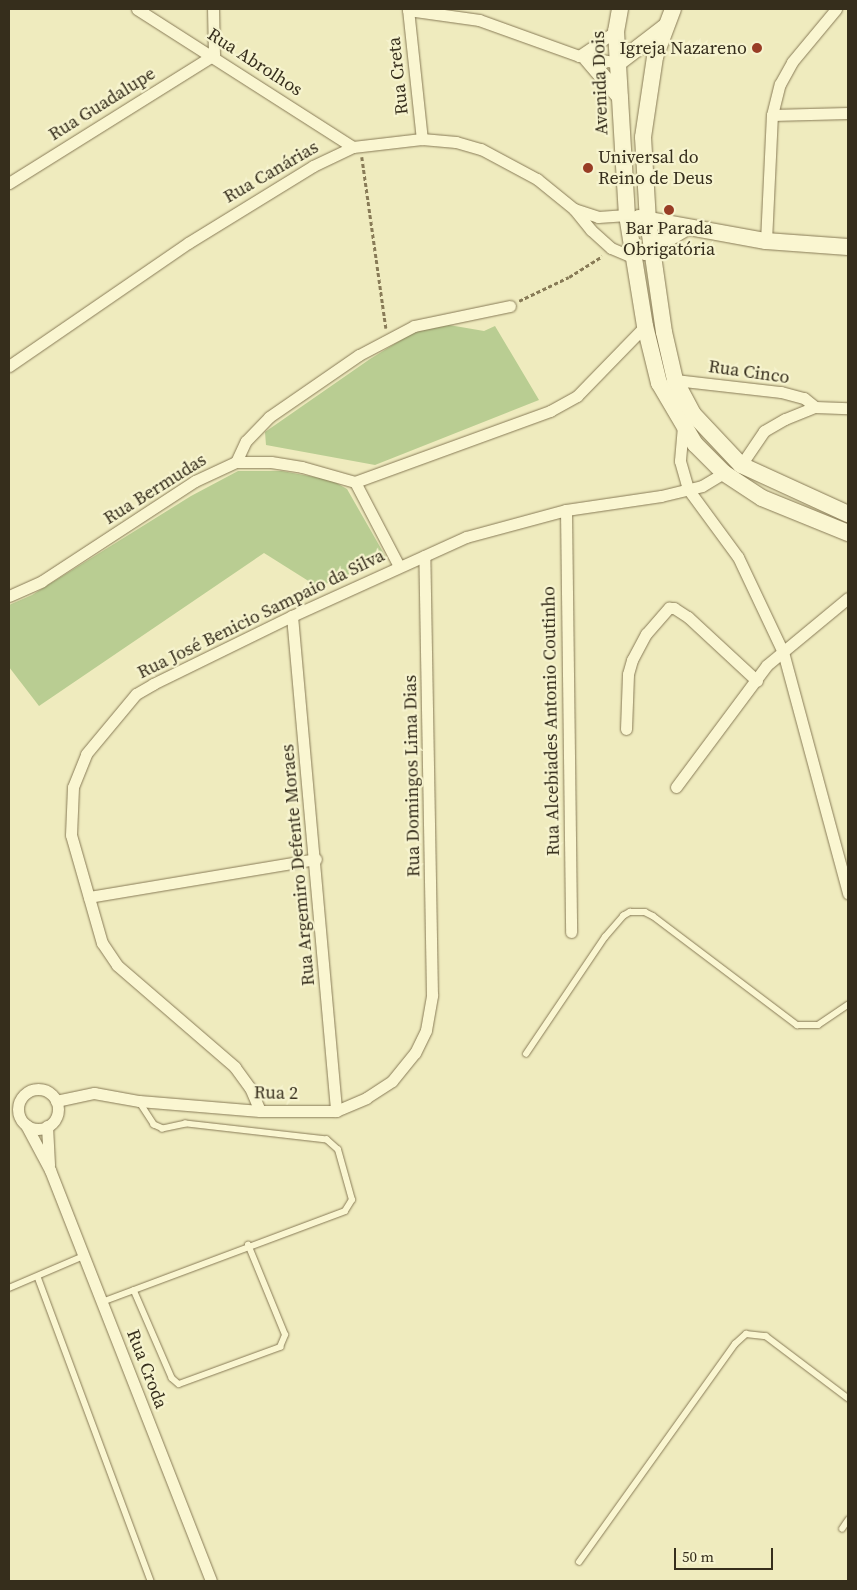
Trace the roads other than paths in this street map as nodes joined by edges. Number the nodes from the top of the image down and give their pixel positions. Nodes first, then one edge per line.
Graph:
1 (137, 9) edge
2 (213, 9) edge
3 (408, 9) edge
4 (620, 9) edge
5 (673, 9) edge
6 (836, 9) edge
7 (480, 14) edge
8 (665, 27) junction
9 (616, 31) junction
10 (214, 55) junction
11 (583, 57) junction
12 (618, 63) junction
13 (620, 97) junction
14 (848, 113) edge
15 (772, 116) junction
16 (422, 139) junction
17 (357, 146) junction
18 (9, 183) edge
19 (574, 208) junction
20 (627, 215) junction
21 (648, 221) junction
22 (684, 229) junction
23 (766, 241) junction
24 (848, 248) edge
25 (652, 249) junction
26 (634, 258) junction
27 (510, 306) road end
28 (645, 326) junction
29 (9, 366) edge
30 (675, 380) junction
31 (816, 407) junction
32 (848, 408) edge
33 (683, 426) junction
34 (236, 462) junction
35 (741, 465) junction
36 (724, 473) junction
37 (355, 482) junction
38 (688, 489) junction
39 (566, 510) junction
40 (848, 514) edge
41 (848, 533) edge
42 (424, 556) junction
43 (400, 566) junction
44 (9, 596) edge
45 (848, 598) edge
46 (292, 616) junction
47 (782, 652) junction
48 (757, 681) junction
49 (626, 729) dead end
50 (676, 787) dead end
51 (316, 859) junction
52 (848, 893) edge
53 (89, 897) junction
54 (571, 932) dead end
55 (432, 995) joint
56 (848, 1005) edge
57 (526, 1054) dead end
58 (14, 1098) edge
59 (56, 1101) junction
60 (139, 1101) junction
61 (260, 1111) junction
62 (336, 1111) junction
63 (26, 1126) junction
64 (47, 1126) junction
65 (50, 1170) junction
66 (248, 1245) junction
67 (84, 1256) junction
68 (38, 1277) junction
69 (9, 1288) edge
70 (134, 1290) junction
71 (102, 1302) junction
72 (848, 1398) edge
73 (848, 1520) edge
74 (842, 1529) dead end
75 (579, 1562) dead end
76 (209, 1580) edge
77 (150, 1581) edge

1 - 10 street, Rua Abrolhos
2 - 10 street
3 - 7 street
3 - 16 street, Rua Creta
4 - 9 main road, Avenida Dois
5 - 8 main road
6 - 15 street
7 - 11 street
8 - 12 main road
8 - 21 main road
9 - 11 street
9 - 12 main road, Avenida Dois
10 - 17 street, Rua Abrolhos
10 - 18 street, Rua Guadalupe
11 - 12 street
11 - 13 main road
12 - 13 main road, Avenida Dois
13 - 20 main road, Avenida Dois
14 - 15 street
15 - 23 street
16 - 17 street, Rua Canárias
16 - 19 street, Rua Canárias
17 - 29 street, Rua Canárias
19 - 20 street, Rua Canárias
19 - 26 street, Rua Canárias
20 - 21 main road
20 - 26 main road, Avenida Dois
21 - 22 main road
21 - 25 main road
22 - 23 main road
22 - 25 main road
23 - 24 main road
25 - 26 main road
25 - 30 main road
26 - 28 main road, Avenida Dois
27 - 34 street
28 - 33 main road, Avenida Dois
28 - 37 street
30 - 31 street, Rua Cinco
30 - 35 main road
31 - 32 street, Rua Cinco
31 - 35 street, Rua Cinco
33 - 36 main road, Avenida Dois
33 - 38 street
34 - 37 street, Rua Bermudas
34 - 44 street, Rua Bermudas
35 - 40 main road
36 - 38 street, Rua José Benicio Sampaio da Silva
36 - 41 main road, Avenida Dois
37 - 43 street
38 - 39 street, Rua José Benicio Sampaio da Silva
38 - 47 street
39 - 42 street, Rua José Benicio Sampaio da Silva
39 - 54 street, Rua Alcebiades Antonio Coutinho
42 - 43 street, Rua José Benicio Sampaio da Silva
42 - 55 street, Rua Domingos Lima Dias
43 - 46 street, Rua José Benicio Sampaio da Silva
45 - 47 street
46 - 51 street, Rua Argemiro Defente Moraes
46 - 53 street, Rua José Benicio Sampaio da Silva
47 - 48 street
47 - 52 street
48 - 49 street
48 - 50 street
51 - 53 street
51 - 62 street, Rua Argemiro Defente Moraes
53 - 61 street, Rua José Benicio Sampaio da Silva
55 - 62 street, Rua 2
56 - 57 lane
58 - 59 street
58 - 63 street
59 - 60 street, Rua 2
59 - 64 street
60 - 61 street, Rua 2
60 - 66 lane
61 - 62 street, Rua 2
63 - 64 street
63 - 65 street, Rua Croda
64 - 65 street, Rua Croda
65 - 67 street, Rua Croda
66 - 70 lane
66 - 70 lane
67 - 68 lane
67 - 71 street, Rua Croda
68 - 69 lane
68 - 77 lane
70 - 71 lane
71 - 76 street, Rua Croda
72 - 75 lane
73 - 74 lane

